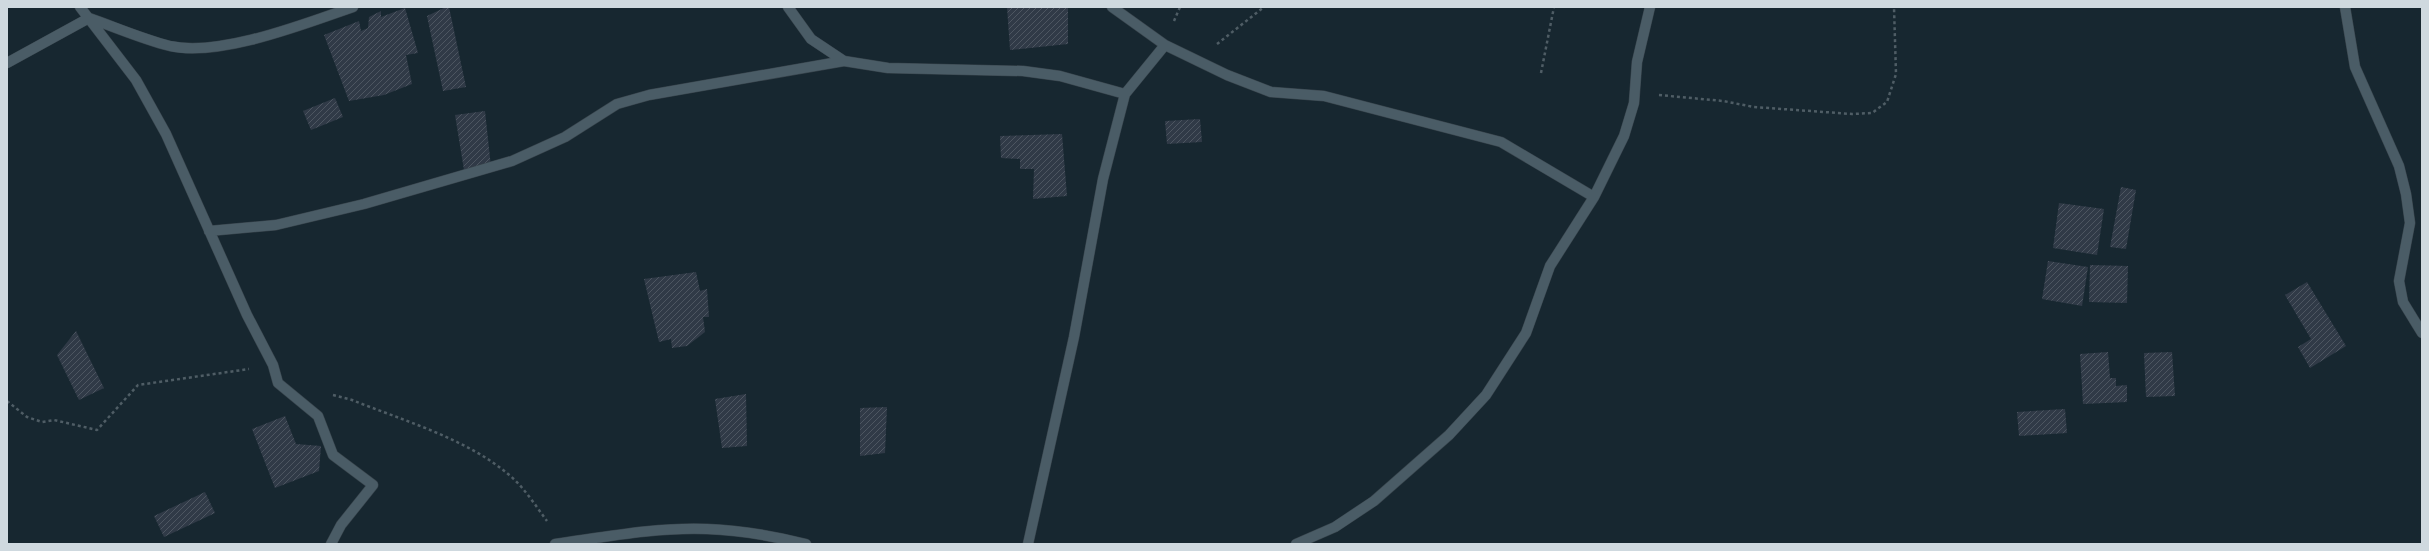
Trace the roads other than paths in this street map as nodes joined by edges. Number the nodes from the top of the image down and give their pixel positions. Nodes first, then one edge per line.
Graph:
1 (80, 7) edge
2 (353, 7) edge
3 (788, 7) edge
4 (1112, 7) edge
5 (1650, 7) edge
6 (2345, 7) edge
7 (89, 18) junction
8 (1165, 45) junction
9 (844, 61) junction
10 (7, 63) edge
11 (1125, 94) junction
12 (1594, 196) junction
13 (209, 231) junction
14 (2422, 333) edge
15 (331, 544) edge
16 (559, 544) edge
17 (806, 544) edge
18 (1028, 544) edge
19 (1296, 544) edge

1 - 7 street
2 - 7 street
3 - 9 street
4 - 8 street
5 - 12 street
6 - 14 street
7 - 10 street
7 - 13 street
8 - 11 street
8 - 12 street
9 - 11 street
9 - 13 street
11 - 18 street
12 - 19 street
13 - 15 street
16 - 17 street

